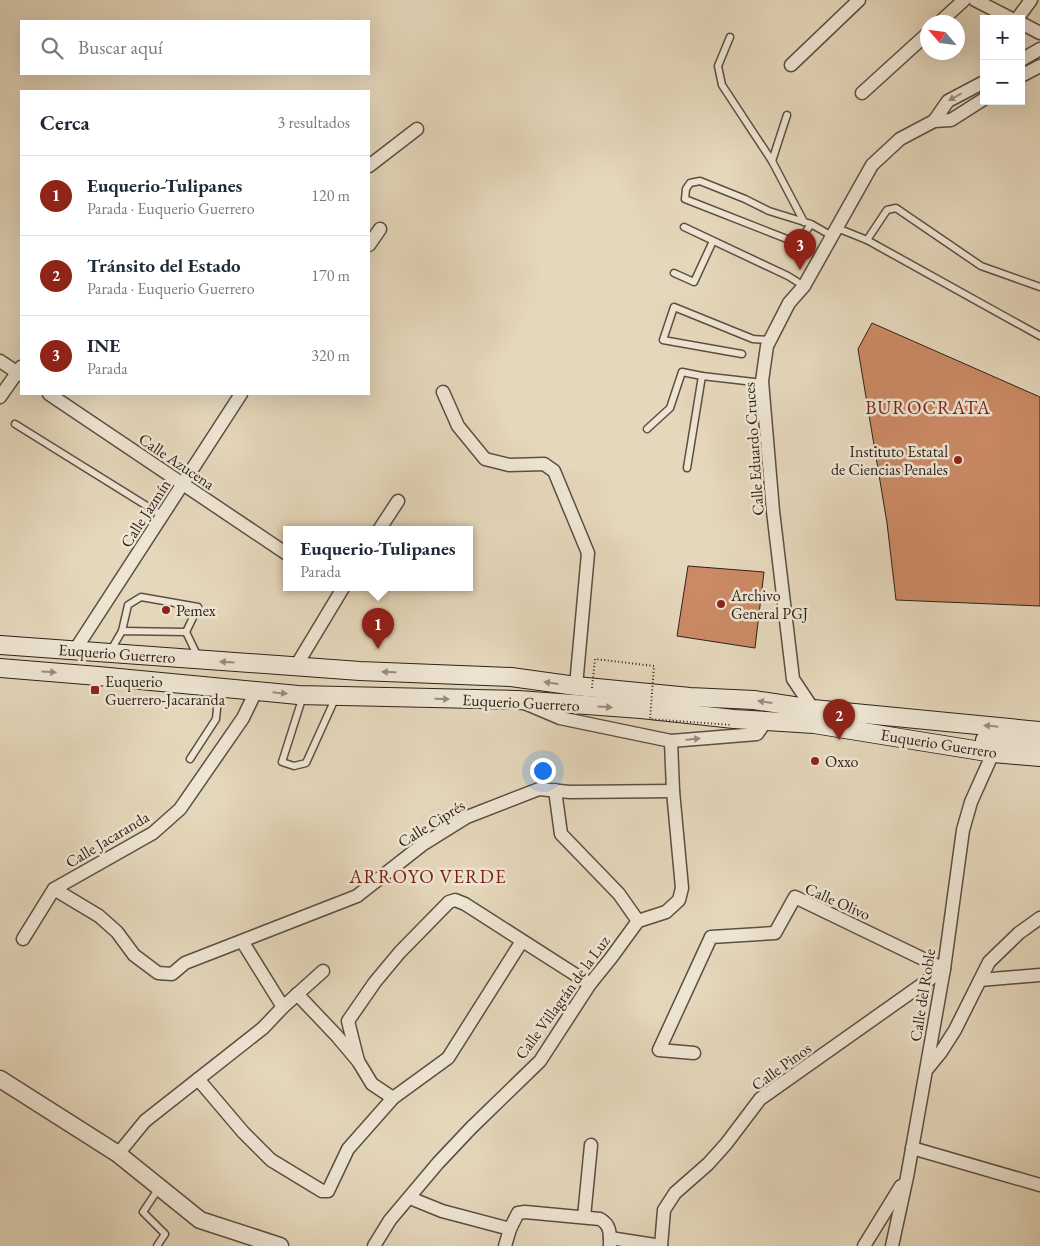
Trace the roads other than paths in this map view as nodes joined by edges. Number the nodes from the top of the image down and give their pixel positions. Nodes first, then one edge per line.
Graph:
1 (858, 0) edge
2 (964, 0) edge
3 (975, 0) edge
4 (1031, 0) edge
5 (948, 15) edge
6 (1004, 15) edge
7 (1020, 15) edge
8 (1025, 25) edge
9 (1040, 33) edge
10 (730, 37) dead end
11 (920, 41) edge
12 (1040, 49) edge
13 (1025, 58) edge
14 (791, 65) dead end
15 (1040, 66) edge
16 (1025, 74) edge
17 (980, 84) edge
18 (862, 93) dead end
19 (980, 102) edge
20 (787, 114) dead end
21 (934, 121) junction
22 (417, 129) dead end
23 (772, 160) junction
24 (370, 165) edge
25 (804, 222) junction
26 (812, 224) junction
27 (684, 227) dead end
28 (380, 229) dead end
29 (834, 232) junction
30 (713, 240) junction
31 (867, 240) junction
32 (370, 244) edge
33 (674, 273) dead end
34 (804, 286) junction
35 (1040, 287) edge
36 (1040, 336) edge
37 (770, 340) junction
38 (742, 354) dead end
39 (0, 361) edge
40 (20, 372) edge
41 (702, 376) junction
42 (763, 384) junction
43 (443, 392) dead end
44 (50, 395) edge
45 (240, 395) edge
46 (0, 397) edge
47 (15, 424) dead end
48 (646, 429) dead end
49 (687, 468) dead end
50 (183, 485) junction
51 (398, 501) dead end
52 (163, 516) junction
53 (382, 526) edge
54 (283, 551) edge
55 (340, 591) edge
56 (122, 631) junction
57 (186, 632) junction
58 (0, 645) edge
59 (75, 650) junction
60 (109, 654) junction
61 (199, 660) junction
62 (296, 666) junction
63 (0, 668) edge
64 (584, 687) junction
65 (220, 688) junction
66 (256, 691) junction
67 (303, 695) junction
68 (337, 696) junction
69 (518, 700) junction
70 (813, 709) junction
71 (767, 720) junction
72 (1040, 731) edge
73 (671, 741) junction
74 (919, 741) junction
75 (1040, 744) edge
76 (993, 753) junction
77 (1040, 757) edge
78 (190, 759) dead end
79 (555, 790) junction
80 (672, 791) junction
81 (54, 889) junction
82 (1040, 918) edge
83 (638, 920) junction
84 (23, 939) dead end
85 (242, 940) junction
86 (522, 941) junction
87 (944, 969) junction
88 (322, 971) dead end
89 (172, 974) joint
90 (1040, 976) edge
91 (980, 980) junction
92 (590, 984) junction
93 (297, 994) junction
94 (283, 1007) junction
95 (322, 1019) junction
96 (348, 1021) junction
97 (694, 1053) dead end
98 (358, 1061) junction
99 (926, 1070) junction
100 (0, 1079) edge
101 (198, 1079) junction
102 (393, 1098) junction
103 (591, 1145) dead end
104 (912, 1148) junction
105 (118, 1154) junction
106 (906, 1177) junction
107 (1040, 1185) edge
108 (160, 1187) junction
109 (410, 1198) junction
110 (584, 1217) junction
111 (510, 1229) junction
112 (610, 1242) edge
113 (157, 1246) edge
114 (280, 1246) edge
115 (374, 1246) edge
116 (505, 1246) edge
117 (661, 1246) edge
118 (864, 1246) edge
119 (892, 1246) edge

1 - 14 street
2 - 5 street
3 - 6 street
4 - 7 street
8 - 9 street
10 - 23 lane
11 - 18 street
12 - 13 street
15 - 16 street
17 -> 21 street, Calle Eduardo Cruces
19 - 21 street, Calle Eduardo Cruces
20 - 23 lane
21 - 29 street, Calle Eduardo Cruces
22 - 24 street
23 - 25 lane
25 - 26 lane
25 - 26 lane
26 - 29 lane
27 - 30 lane
28 - 32 street
29 - 31 lane
29 - 34 street, Calle Eduardo Cruces
30 - 33 lane
30 - 34 lane
31 - 35 lane
31 - 36 lane
34 - 37 street, Calle Eduardo Cruces
37 - 38 lane
37 - 42 street, Calle Eduardo Cruces
39 - 40 street
40 - 46 street
41 - 42 lane
41 - 48 lane
41 - 49 lane
42 - 70 street, Calle Eduardo Cruces
43 - 64 street
44 - 50 street, Calle Azucena
45 - 50 street, Calle Jazmín
47 - 52 lane
50 - 52 street, Calle Jazmín
50 - 54 street, Calle Azucena
51 - 53 street
52 - 59 street, Calle Jazmín
55 - 62 street
56 - 57 lane
56 - 57 lane
56 - 60 lane
57 - 61 lane
58 - 59 main road, Euquerio Guerrero
59 - 60 main road, Euquerio Guerrero
60 - 61 main road, Euquerio Guerrero
62 -> 61 main road, Euquerio Guerrero
64 -> 62 main road, Euquerio Guerrero
63 -> 65 main road, Euquerio Guerrero
70 -> 64 main road, Euquerio Guerrero
65 - 66 main road, Euquerio Guerrero
65 - 78 lane
66 -> 67 main road, Euquerio Guerrero
66 - 81 street, Calle Jacaranda
67 - 68 main road, Euquerio Guerrero
67 - 68 lane
68 -> 69 main road, Euquerio Guerrero
69 -> 71 main road, Euquerio Guerrero
69 - 73 street
72 -> 70 main road, Euquerio Guerrero
73 -> 71 street
71 - 74 main road, Euquerio Guerrero
73 - 80 street
74 - 75 main road
74 - 76 main road, Euquerio Guerrero
76 - 77 main road, Euquerio Guerrero
76 - 87 street, Calle del Roble
79 - 80 street, Calle Ciprés
79 - 83 street
79 - 85 street, Calle Ciprés
80 - 83 street
81 - 84 street
81 - 89 street, Calle Jacaranda
82 - 91 street
83 - 92 street, Calle Villagrán de la Luz
85 - 89 street, Calle Ciprés
85 - 94 street
86 - 92 street
86 - 96 street
86 - 102 street
87 - 97 street, Calle Olivo
87 - 99 street, Calle del Roble
87 - 117 street, Calle Pinos
88 - 93 street
90 - 91 street
91 - 99 street
92 - 109 street, Calle Villagrán de la Luz
93 - 94 street
93 - 95 street
94 - 101 street
95 - 96 street
95 - 98 street
96 - 98 street
98 - 102 street
99 - 104 street, Calle del Roble
100 - 105 street
101 - 102 street
101 - 105 street
103 - 110 street
104 - 106 street, Calle del Roble
104 - 107 street
105 - 108 street
106 - 118 street
106 - 119 street, Calle del Roble
108 - 113 lane
108 - 114 street
109 - 111 street
109 - 115 street, Calle Villagrán de la Luz
110 - 111 street
110 - 112 street
111 - 116 street
112 - 117 street

